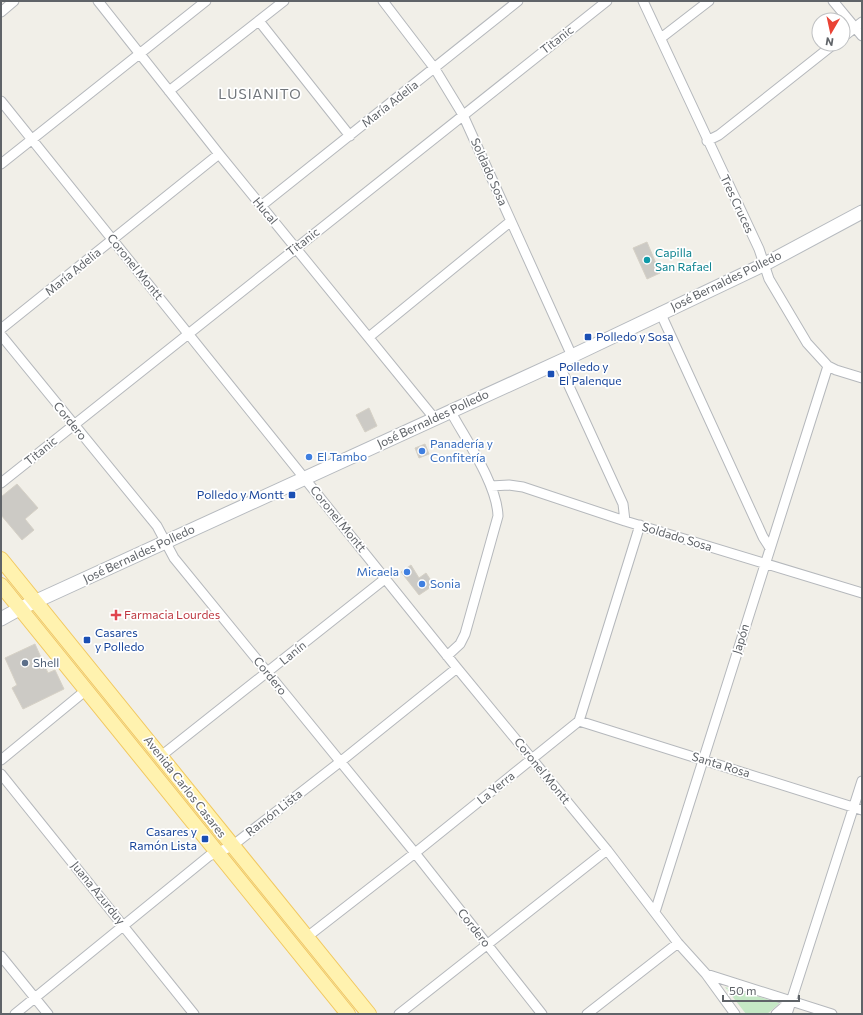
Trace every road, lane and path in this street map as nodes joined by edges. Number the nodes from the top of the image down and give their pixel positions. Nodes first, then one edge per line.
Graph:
1 (14, 1) edge
2 (98, 1) edge
3 (206, 1) edge
4 (284, 1) edge
5 (383, 1) edge
6 (518, 1) edge
7 (607, 1) edge
8 (643, 1) edge
9 (708, 1) edge
10 (833, 1) edge
11 (1, 12) edge
12 (259, 21) junction
13 (859, 25) edge
14 (862, 36) edge
15 (661, 38) junction
16 (824, 52) edge
17 (140, 55) junction
18 (435, 69) junction
19 (168, 92) junction
20 (1, 101) edge
21 (463, 115) junction
22 (350, 136) junction
23 (32, 139) junction
24 (708, 141) junction
25 (219, 154) junction
26 (1, 164) edge
27 (261, 206) junction
28 (862, 213) edge
29 (511, 221) junction
30 (113, 240) junction
31 (296, 248) junction
32 (765, 264) junction
33 (660, 312) junction
34 (1, 329) edge
35 (188, 333) junction
36 (1, 335) edge
37 (369, 337) junction
38 (572, 356) junction
39 (558, 362) junction
40 (828, 366) junction
41 (862, 378) edge
42 (451, 412) junction
43 (435, 419) junction
44 (74, 425) junction
45 (304, 478) junction
46 (1, 484) edge
47 (491, 486) junction
48 (624, 521) junction
49 (640, 525) junction
50 (166, 542) junction
51 (770, 548) junction
52 (1, 559) edge
53 (764, 564) junction
54 (386, 578) junction
55 (1, 585) edge
56 (862, 593) edge
57 (36, 601) junction
58 (19, 609) junction
59 (1, 619) edge
60 (447, 656) junction
61 (457, 668) junction
62 (267, 673) junction
63 (85, 691) junction
64 (579, 721) junction
65 (161, 756) junction
66 (532, 759) junction
67 (1, 760) edge
68 (703, 760) junction
69 (340, 762) junction
70 (1, 774) edge
71 (862, 781) edge
72 (858, 808) edge
73 (232, 846) junction
74 (607, 850) junction
75 (216, 852) junction
76 (415, 853) junction
77 (654, 912) junction
78 (124, 926) junction
79 (307, 937) junction
80 (678, 943) junction
81 (486, 944) junction
82 (1, 956) edge
83 (706, 974) junction
84 (35, 998) junction
85 (792, 1001) junction
86 (15, 1014) edge
87 (48, 1014) edge
88 (194, 1014) edge
89 (348, 1014) edge
90 (369, 1014) edge
91 (399, 1014) edge
92 (542, 1014) edge
93 (587, 1014) edge
94 (735, 1014) edge
95 (776, 1014) edge
96 (787, 1014) edge
97 (832, 1014) edge

1 - 11 street
2 - 17 street, Hucal
3 - 17 street
4 - 12 street
5 - 18 street, Soldado Sosa
6 - 18 street, María Adelia
7 - 21 street, Titanic
8 - 15 street, Tres Cruces
9 - 15 street
10 - 13 street
12 - 19 street
12 - 22 street
13 - 14 street
15 - 24 street, Tres Cruces
16 - 24 street
17 - 19 street, Hucal
17 - 23 street
18 - 21 street, Soldado Sosa
18 - 22 street, María Adelia
19 - 25 street, Hucal
20 - 23 street, Coronel Montt
21 - 29 street, Soldado Sosa
21 - 31 street, Titanic
22 - 27 street, María Adelia
23 - 26 street
23 - 30 street, Coronel Montt
24 - 32 street, Tres Cruces
25 - 27 street, Hucal
25 - 30 street, María Adelia
27 - 31 street, Hucal
28 - 32 main road, José Bernaldes Polledo
29 - 37 street
29 - 38 street, Soldado Sosa
30 - 34 street, María Adelia
30 - 35 street, Coronel Montt
31 - 35 street, Titanic
31 - 37 street, Hucal
32 - 33 main road, José Bernaldes Polledo
32 - 40 street, Tres Cruces
33 - 38 main road, José Bernaldes Polledo
33 - 51 street
35 - 44 street, Titanic
35 - 45 street, Coronel Montt
36 - 44 street, Cordero
37 - 43 street, Hucal
38 - 39 main road, José Bernaldes Polledo
39 - 42 main road, José Bernaldes Polledo
39 - 48 street
40 - 41 street, Tres Cruces
40 - 51 street, Japón
42 - 43 main road, José Bernaldes Polledo
42 - 47 street
43 - 45 main road, José Bernaldes Polledo
44 - 46 street, Titanic
44 - 50 street, Cordero
45 - 50 main road, José Bernaldes Polledo
45 - 54 street, Coronel Montt
47 - 48 street, Soldado Sosa
47 - 60 street
48 - 49 street, Soldado Sosa
49 - 53 street, Soldado Sosa
49 - 64 street
50 - 57 main road, José Bernaldes Polledo
50 - 62 street, Cordero
51 - 53 street, Japón
52 - 57 main road, Avenida Carlos Casares
53 - 56 street, Soldado Sosa
53 - 68 street, Japón
54 - 60 street, Coronel Montt
54 - 62 street, Lanín
55 - 58 main road, Avenida Carlos Casares
57 - 58 main road, José Bernaldes Polledo
57 - 65 main road, Avenida Carlos Casares
58 - 59 main road, José Bernaldes Polledo
58 - 63 main road, Avenida Carlos Casares
60 - 61 street, Coronel Montt
61 - 66 street, Coronel Montt
61 - 69 street, Ramón Lista
62 - 65 street, Lanín
62 - 69 street, Cordero
63 - 67 street
63 - 75 main road, Avenida Carlos Casares
64 - 66 street, La Yerra
64 - 68 street, Santa Rosa
65 - 73 main road, Avenida Carlos Casares
66 - 74 street, Coronel Montt
66 - 76 street, La Yerra
68 - 72 street, Santa Rosa
68 - 77 street, Japón
69 - 73 street, Ramón Lista
69 - 76 street, Cordero
70 - 78 street, Juana Azurduy
71 - 72 street
72 - 85 street
73 - 75 street, Ramón Lista
73 - 79 main road, Avenida Carlos Casares
74 - 77 street, Coronel Montt
74 - 81 street
75 - 78 street, Ramón Lista
75 - 89 main road, Avenida Carlos Casares
76 - 79 street, La Yerra
76 - 81 street, Cordero
77 - 80 street, Coronel Montt
78 - 84 street, Ramón Lista
78 - 88 street, Juana Azurduy
79 - 90 main road, Avenida Carlos Casares
80 - 83 street, Coronel Montt
80 - 93 street
81 - 91 street
81 - 92 street, Cordero
82 - 84 street
83 - 85 street
83 - 94 street, Coronel Montt
84 - 86 street, Ramón Lista
84 - 87 street
85 - 95 street
85 - 96 street
85 - 97 street

